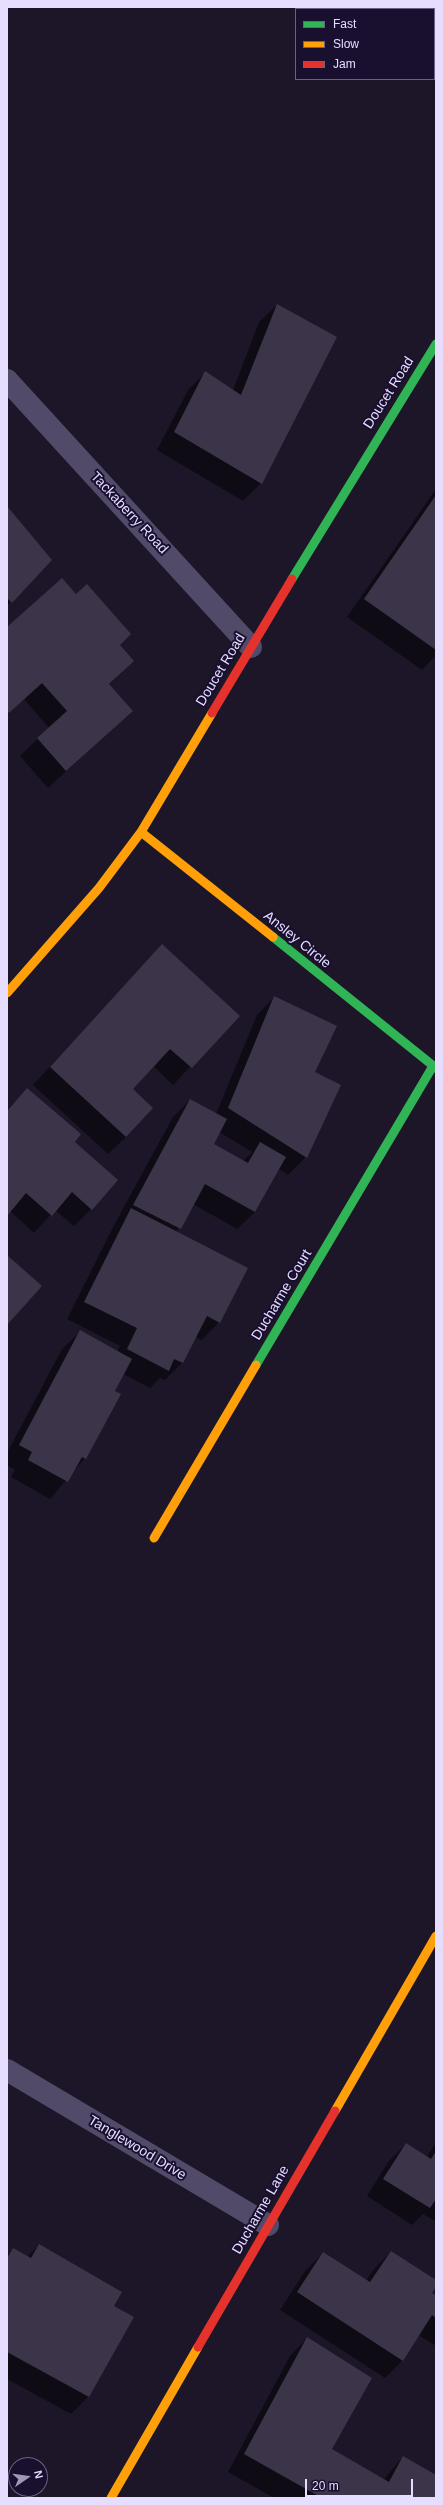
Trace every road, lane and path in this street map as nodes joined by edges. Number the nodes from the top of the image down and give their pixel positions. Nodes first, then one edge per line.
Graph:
1 (436, 344) edge
2 (7, 380) edge
3 (251, 647) junction
4 (141, 832) junction
5 (7, 993) edge
6 (434, 1067) edge
7 (154, 1538) dead end
8 (436, 1936) edge
9 (7, 2070) edge
10 (268, 2226) junction
11 (110, 2498) edge

1 - 3 street, Doucet Road
2 - 3 street, Tackaberry Road
3 - 4 street, Doucet Road
4 - 5 street, Doucet Road
4 - 6 street, Ansley Circle
6 - 7 street, Ducharme Court
8 - 10 street, Ducharme Lane
9 - 10 street, Tanglewood Drive
10 - 11 street, Ducharme Lane

